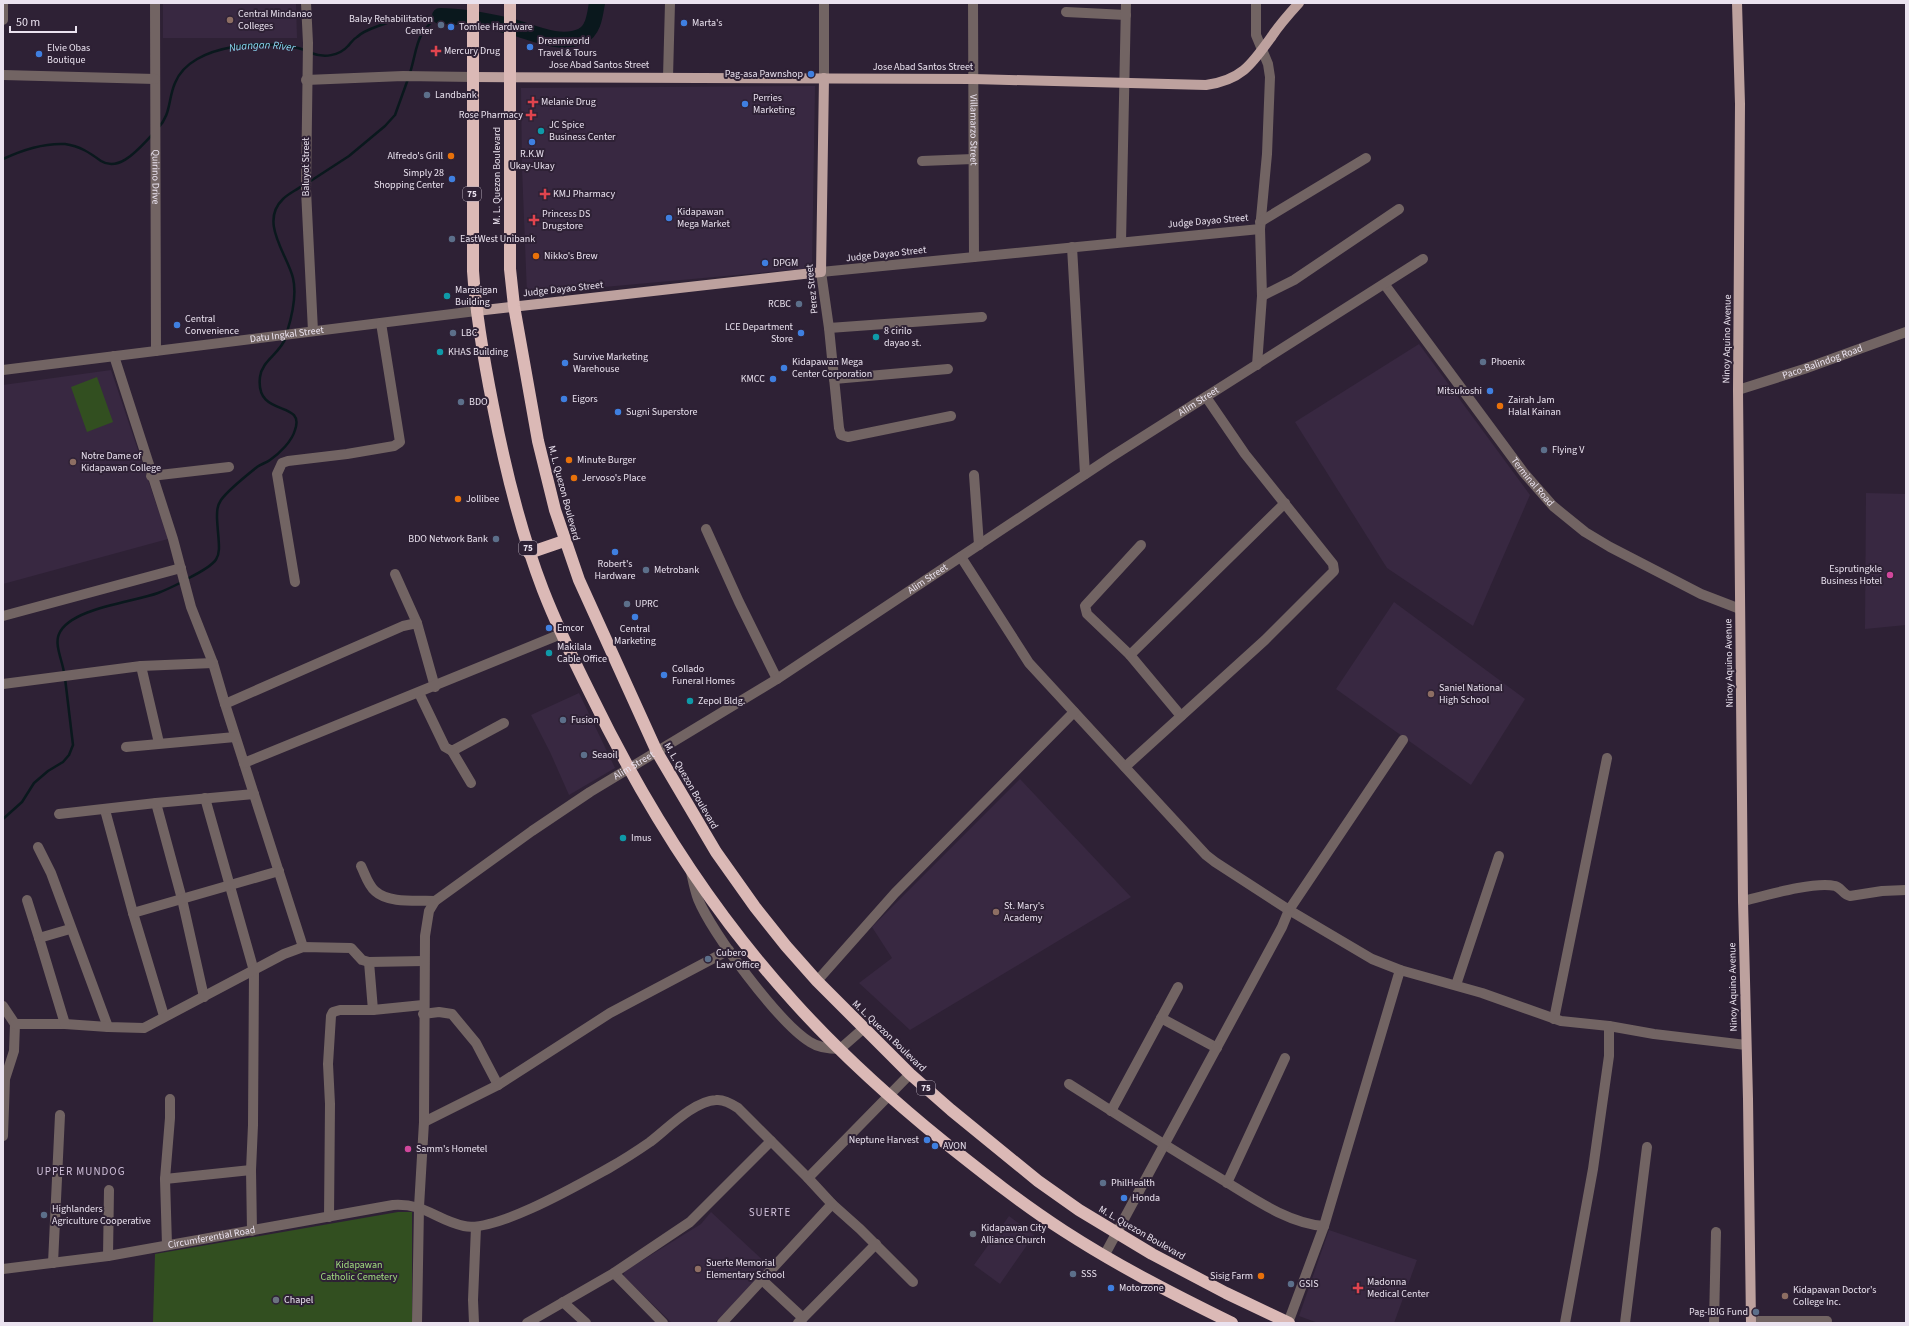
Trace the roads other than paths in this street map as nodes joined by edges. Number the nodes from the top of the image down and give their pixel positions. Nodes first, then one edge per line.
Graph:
1 (3, 3) edge
2 (154, 3) edge
3 (306, 3) edge
4 (473, 3) edge
5 (670, 3) edge
6 (824, 3) edge
7 (973, 3) edge
8 (1126, 3) edge
9 (1256, 3) edge
10 (1299, 3) edge
11 (1737, 3) edge
12 (510, 5) edge
13 (1066, 12) dead end
14 (1126, 15) junction
15 (3, 20) edge
16 (1263, 50) junction
17 (3, 75) edge
18 (473, 77) junction
19 (510, 77) junction
20 (668, 78) junction
21 (824, 78) junction
22 (155, 79) junction
23 (973, 79) junction
24 (306, 80) junction
25 (1125, 82) junction
26 (1366, 158) dead end
27 (974, 159) junction
28 (922, 160) dead end
29 (1399, 209) dead end
30 (1260, 225) junction
31 (1121, 242) junction
32 (1072, 247) junction
33 (974, 257) junction
34 (1423, 259) dead end
35 (821, 272) junction
36 (1385, 285) junction
37 (1262, 296) junction
38 (514, 306) junction
39 (476, 311) junction
40 (982, 317) dead end
41 (382, 323) junction
42 (829, 328) junction
43 (313, 331) junction
44 (1906, 332) edge
45 (156, 351) junction
46 (114, 356) junction
47 (1257, 365) junction
48 (948, 369) dead end
49 (3, 370) edge
50 (834, 379) junction
51 (1738, 390) junction
52 (1206, 397) junction
53 (951, 416) dead end
54 (229, 467) dead end
55 (1084, 474) junction
56 (974, 475) dead end
57 (151, 476) junction
58 (1285, 503) junction
59 (706, 529) dead end
60 (564, 541) junction
61 (979, 545) junction
62 (1141, 545) dead end
63 (529, 553) junction
64 (960, 557) junction
65 (182, 571) junction
66 (395, 574) dead end
67 (295, 582) dead end
68 (1740, 609) junction
69 (3, 616) edge
70 (417, 623) junction
71 (561, 634) junction
72 (1130, 655) junction
73 (213, 663) junction
74 (141, 666) junction
75 (777, 678) junction
76 (3, 684) edge
77 (435, 687) junction
78 (419, 693) junction
79 (225, 704) junction
80 (1074, 712) junction
81 (1181, 716) junction
82 (504, 724) dead end
83 (235, 737) junction
84 (1403, 740) dead end
85 (159, 743) junction
86 (126, 747) dead end
87 (452, 751) junction
88 (657, 752) junction
89 (1607, 758) dead end
90 (244, 763) junction
91 (1125, 767) junction
92 (628, 769) junction
93 (471, 783) dead end
94 (254, 794) junction
95 (205, 798) junction
96 (156, 803) junction
97 (105, 810) junction
98 (59, 814) dead end
99 (38, 847) dead end
100 (1498, 856) dead end
101 (361, 866) dead end
102 (691, 870) junction
103 (279, 871) junction
104 (230, 885) junction
105 (1906, 890) edge
106 (182, 899) junction
107 (26, 900) dead end
108 (435, 901) junction
109 (1743, 901) junction
110 (1289, 910) junction
111 (133, 913) junction
112 (70, 929) junction
113 (39, 938) junction
114 (303, 947) junction
115 (729, 950) junction
116 (424, 961) junction
117 (369, 962) junction
118 (1400, 970) junction
119 (254, 971) junction
120 (817, 981) junction
121 (1456, 985) junction
122 (1178, 987) dead end
123 (204, 997) junction
124 (3, 1006) edge
125 (423, 1009) junction
126 (373, 1010) junction
127 (164, 1016) junction
128 (1161, 1018) junction
129 (1554, 1019) junction
130 (15, 1024) junction
131 (65, 1024) junction
132 (1609, 1026) junction
133 (108, 1027) junction
134 (864, 1028) junction
135 (1746, 1045) junction
136 (1217, 1048) junction
137 (840, 1049) junction
138 (1285, 1058) dead end
139 (910, 1074) junction
140 (1069, 1084) dead end
141 (498, 1085) junction
142 (890, 1096) junction
143 (170, 1099) dead end
144 (1111, 1111) junction
145 (60, 1115) dead end
146 (424, 1122) junction
147 (3, 1136) edge
148 (771, 1141) junction
149 (1165, 1146) junction
150 (1647, 1147) dead end
151 (251, 1170) junction
152 (808, 1178) junction
153 (165, 1179) junction
154 (1227, 1183) junction
155 (109, 1190) dead end
156 (832, 1204) junction
157 (419, 1207) junction
158 (329, 1217) junction
159 (1324, 1226) junction
160 (476, 1227) junction
161 (252, 1231) junction
162 (1716, 1232) dead end
163 (1116, 1234) junction
164 (876, 1244) junction
165 (167, 1245) junction
166 (108, 1256) junction
167 (1104, 1256) junction
168 (53, 1263) junction
169 (3, 1269) edge
170 (614, 1273) junction
171 (761, 1279) junction
172 (912, 1282) dead end
173 (563, 1302) junction
174 (801, 1320) edge
175 (1827, 1321) dead end
176 (1751, 1322) edge
177 (417, 1323) edge
178 (474, 1323) edge
179 (527, 1323) edge
180 (586, 1323) edge
181 (663, 1323) edge
182 (722, 1323) edge
183 (1232, 1323) edge
184 (1289, 1323) edge
185 (1565, 1323) edge
186 (1625, 1323) edge
187 (1714, 1323) edge

1 - 15 street
2 - 22 street, Quirino Drive
3 - 24 street, Baluyot Street
4 - 18 highway, 75
5 - 20 street
6 - 21 street, Perez Street
7 - 23 street, Villamarzo Street
8 - 14 street
9 - 16 street
10 - 16 main road, Jose Abad Santos Street
11 - 51 main road, Ninoy Aquino Avenue
12 - 19 highway, M. L. Quezon Boulevard / 75
13 - 14 street
14 - 25 street
16 - 25 main road, Jose Abad Santos Street
16 - 30 street
17 - 22 street
18 - 19 main road, Jose Abad Santos Street
18 - 24 street
18 - 39 highway, 75
19 - 20 main road, Jose Abad Santos Street
19 - 38 highway, M. L. Quezon Boulevard / 75
20 - 21 main road, Jose Abad Santos Street
21 - 23 main road, Jose Abad Santos Street
21 - 35 main road, Perez Street
22 - 45 street, Quirino Drive
23 - 25 main road, Jose Abad Santos Street
23 - 27 street, Villamarzo Street
24 - 43 street, Baluyot Street
25 - 31 street
26 - 30 street
27 - 28 street
27 - 33 street, Villamarzo Street
29 - 37 street
30 - 31 street, Judge Dayao Street
30 - 37 street
31 - 32 street, Judge Dayao Street
32 - 33 street, Judge Dayao Street
32 - 55 street
33 - 35 street, Judge Dayao Street
34 - 36 street, Alim Street
35 - 38 main road, Judge Dayao Street
35 - 42 street, Perez Street
36 - 47 street, Alim Street
36 - 68 street, Terminal Road
37 - 47 street
38 - 39 main road, Judge Dayao Street
38 - 60 highway, M. L. Quezon Boulevard / 75
39 - 41 street, Datu Ingkal Street
39 - 63 highway, 75
40 - 42 street
41 - 43 street, Datu Ingkal Street
41 - 67 street
42 - 50 street, Perez Street
43 - 45 street, Datu Ingkal Street
44 - 51 street, Paco-Balindog Road
45 - 46 street, Datu Ingkal Street
46 - 49 street, Datu Ingkal Street
46 - 57 street
47 - 52 street, Alim Street
48 - 50 street
50 - 53 street, Perez Street
51 - 68 main road, Ninoy Aquino Avenue
52 - 55 street, Alim Street
52 - 58 street
54 - 57 street
55 - 61 street, Alim Street
56 - 61 street
57 - 65 street
58 - 72 street
58 - 81 street
59 - 75 street
60 - 63 highway
60 - 88 highway, M. L. Quezon Boulevard / 75
61 - 64 street, Alim Street
62 - 72 street
63 - 71 highway, 75
64 - 75 street, Alim Street
64 - 80 street
65 - 69 street
65 - 73 street
66 - 70 street
68 - 109 main road, Ninoy Aquino Avenue
70 - 77 street
70 - 79 street
71 - 77 street
71 - 92 highway, 75
72 - 81 street
73 - 74 street
73 - 79 street
74 - 76 street
74 - 85 street
75 - 88 street, Alim Street
77 - 78 street
78 - 87 street
78 - 90 street
79 - 83 street
80 - 91 street
80 - 120 street
81 - 91 street
82 - 87 street
83 - 85 street
83 - 90 street
84 - 110 street
85 - 86 street
87 - 93 street
88 - 92 street, Alim Street
88 - 120 highway, M. L. Quezon Boulevard / 75
89 - 129 street
90 - 94 street
91 - 110 street
92 - 102 highway, 75
92 - 108 street, Alim Street
94 - 95 street
94 - 103 street
95 - 96 street
95 - 104 street
96 - 97 street
96 - 106 street
97 - 98 street
97 - 111 street
99 - 112 street
100 - 121 street
101 - 108 street
102 - 115 street
102 - 137 highway, 75
103 - 104 street
103 - 114 street
104 - 106 street
104 - 119 street
105 - 109 street
106 - 111 street
106 - 123 street
107 - 113 street
108 - 116 street
109 - 135 main road, Ninoy Aquino Avenue
110 - 118 street
110 - 136 street
111 - 127 street
112 - 113 street
112 - 133 street
113 - 131 street
114 - 117 street
114 - 119 street
115 - 137 street
115 - 141 street
116 - 117 street
116 - 125 street
117 - 126 street
118 - 121 street
118 - 159 street
119 - 123 street
119 - 151 street
120 - 134 highway, M. L. Quezon Boulevard / 75
121 - 129 street
122 - 128 street
123 - 127 street
124 - 130 street
125 - 126 street
125 - 141 street
125 - 146 street
126 - 158 street
127 - 133 street
128 - 136 street
128 - 144 street
129 - 132 street
130 - 131 street
130 - 147 street
131 - 133 street
132 - 135 street
132 - 185 street
134 - 137 street
134 - 139 highway, M. L. Quezon Boulevard / 75
135 - 176 main road, Ninoy Aquino Avenue
136 - 149 street
137 - 142 highway, 75
138 - 154 street
139 - 142 street
139 - 163 highway, M. L. Quezon Boulevard / 75
140 - 144 street
141 - 146 street
142 - 152 street
142 - 167 highway, 75
143 - 153 street
144 - 149 street
145 - 168 street
146 - 157 street
148 - 152 street
148 - 160 street
148 - 170 street
149 - 154 street
149 - 163 street
150 - 186 street
151 - 153 street
151 - 161 street
152 - 156 street
153 - 165 street
154 - 159 street
155 - 166 street
156 - 164 street
156 - 171 street
157 - 158 street, Circumferential Road
157 - 160 street, Circumferential Road
157 - 177 street
158 - 161 street, Circumferential Road
159 - 184 street
160 - 178 street
161 - 165 street, Circumferential Road
162 - 187 street
163 - 167 street
163 - 184 highway, M. L. Quezon Boulevard / 75
164 - 172 street
164 - 174 street
165 - 166 street, Circumferential Road
166 - 168 street, Circumferential Road
167 - 183 highway, 75
168 - 169 street, Circumferential Road
170 - 173 street
170 - 181 street
171 - 174 street
171 - 182 street
173 - 179 street
173 - 180 street
175 - 176 street

